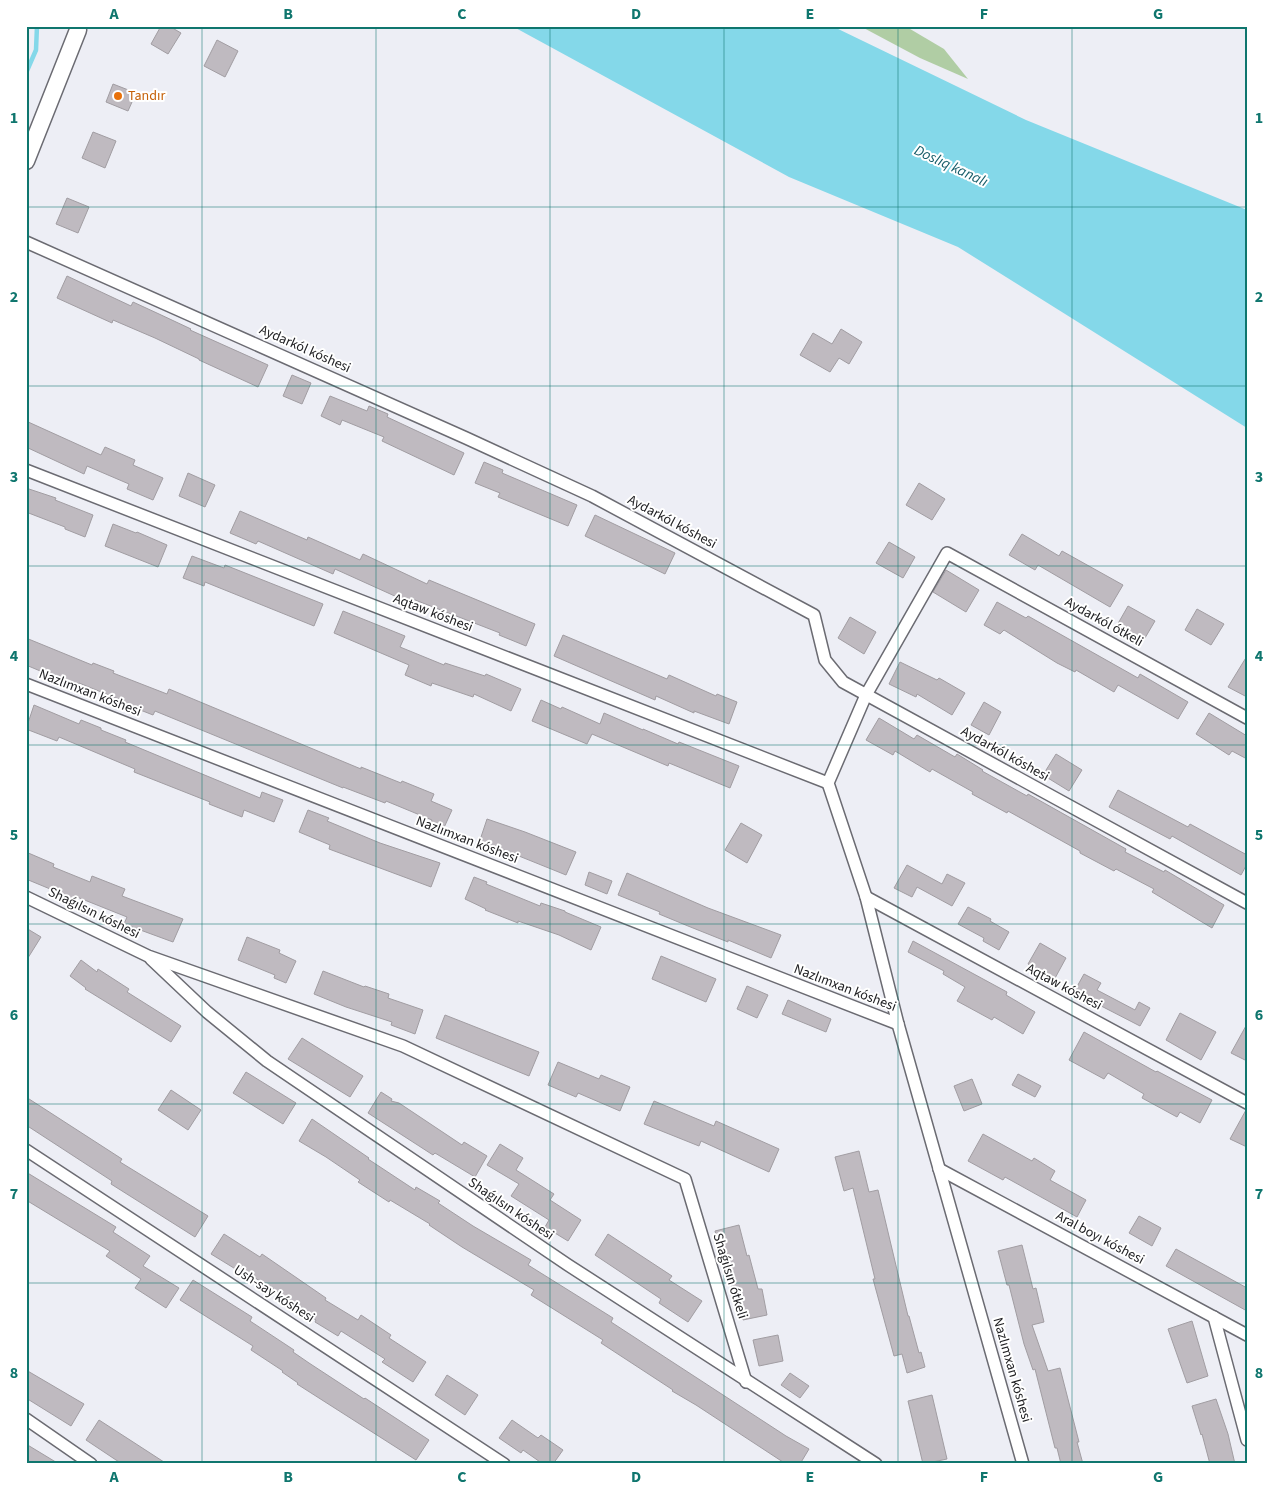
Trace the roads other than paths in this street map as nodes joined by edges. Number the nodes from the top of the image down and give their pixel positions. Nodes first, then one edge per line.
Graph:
1 (78, 30) dead end
2 (26, 162) edge
3 (26, 242) edge
4 (26, 470) edge
5 (26, 684) edge
6 (866, 694) junction
7 (1247, 718) edge
8 (828, 784) junction
9 (26, 897) edge
10 (866, 898) junction
11 (1247, 903) edge
12 (148, 956) junction
13 (898, 1024) junction
14 (1247, 1103) edge
15 (26, 1150) edge
16 (939, 1169) junction
17 (686, 1179) joint
18 (1214, 1317) junction
19 (1247, 1335) edge
20 (746, 1382) junction
21 (26, 1419) edge
22 (1247, 1440) edge
23 (499, 1462) edge
24 (91, 1464) edge
25 (876, 1464) edge
26 (1023, 1464) edge

1 - 2 street
3 - 6 street, Aydarkól kóshesi
4 - 8 street, Aqtaw kóshesi
5 - 13 street, Nazlımxan kóshesi
6 - 7 street, Aydarkól ótkeli
6 - 8 street
6 - 11 street, Aydarkól kóshesi
8 - 10 street, Nazlımxan kóshesi
9 - 12 street, Shaǵılsın kóshesi
10 - 13 street, Nazlımxan kóshesi
10 - 14 street, Aqtaw kóshesi
12 - 17 street, Shaǵılsın kóshesi
12 - 20 street, Shaǵılsın kóshesi
13 - 16 street, Nazlımxan kóshesi
15 - 23 street, Ush-say kóshesi
16 - 18 street, Aral boyı kóshesi
16 - 26 street, Nazlımxan kóshesi
17 - 20 street, Shaǵılsın ótkeli
18 - 19 street, Aral boyı kóshesi
18 - 22 street
20 - 25 street, Shaǵılsın kóshesi
21 - 24 street

